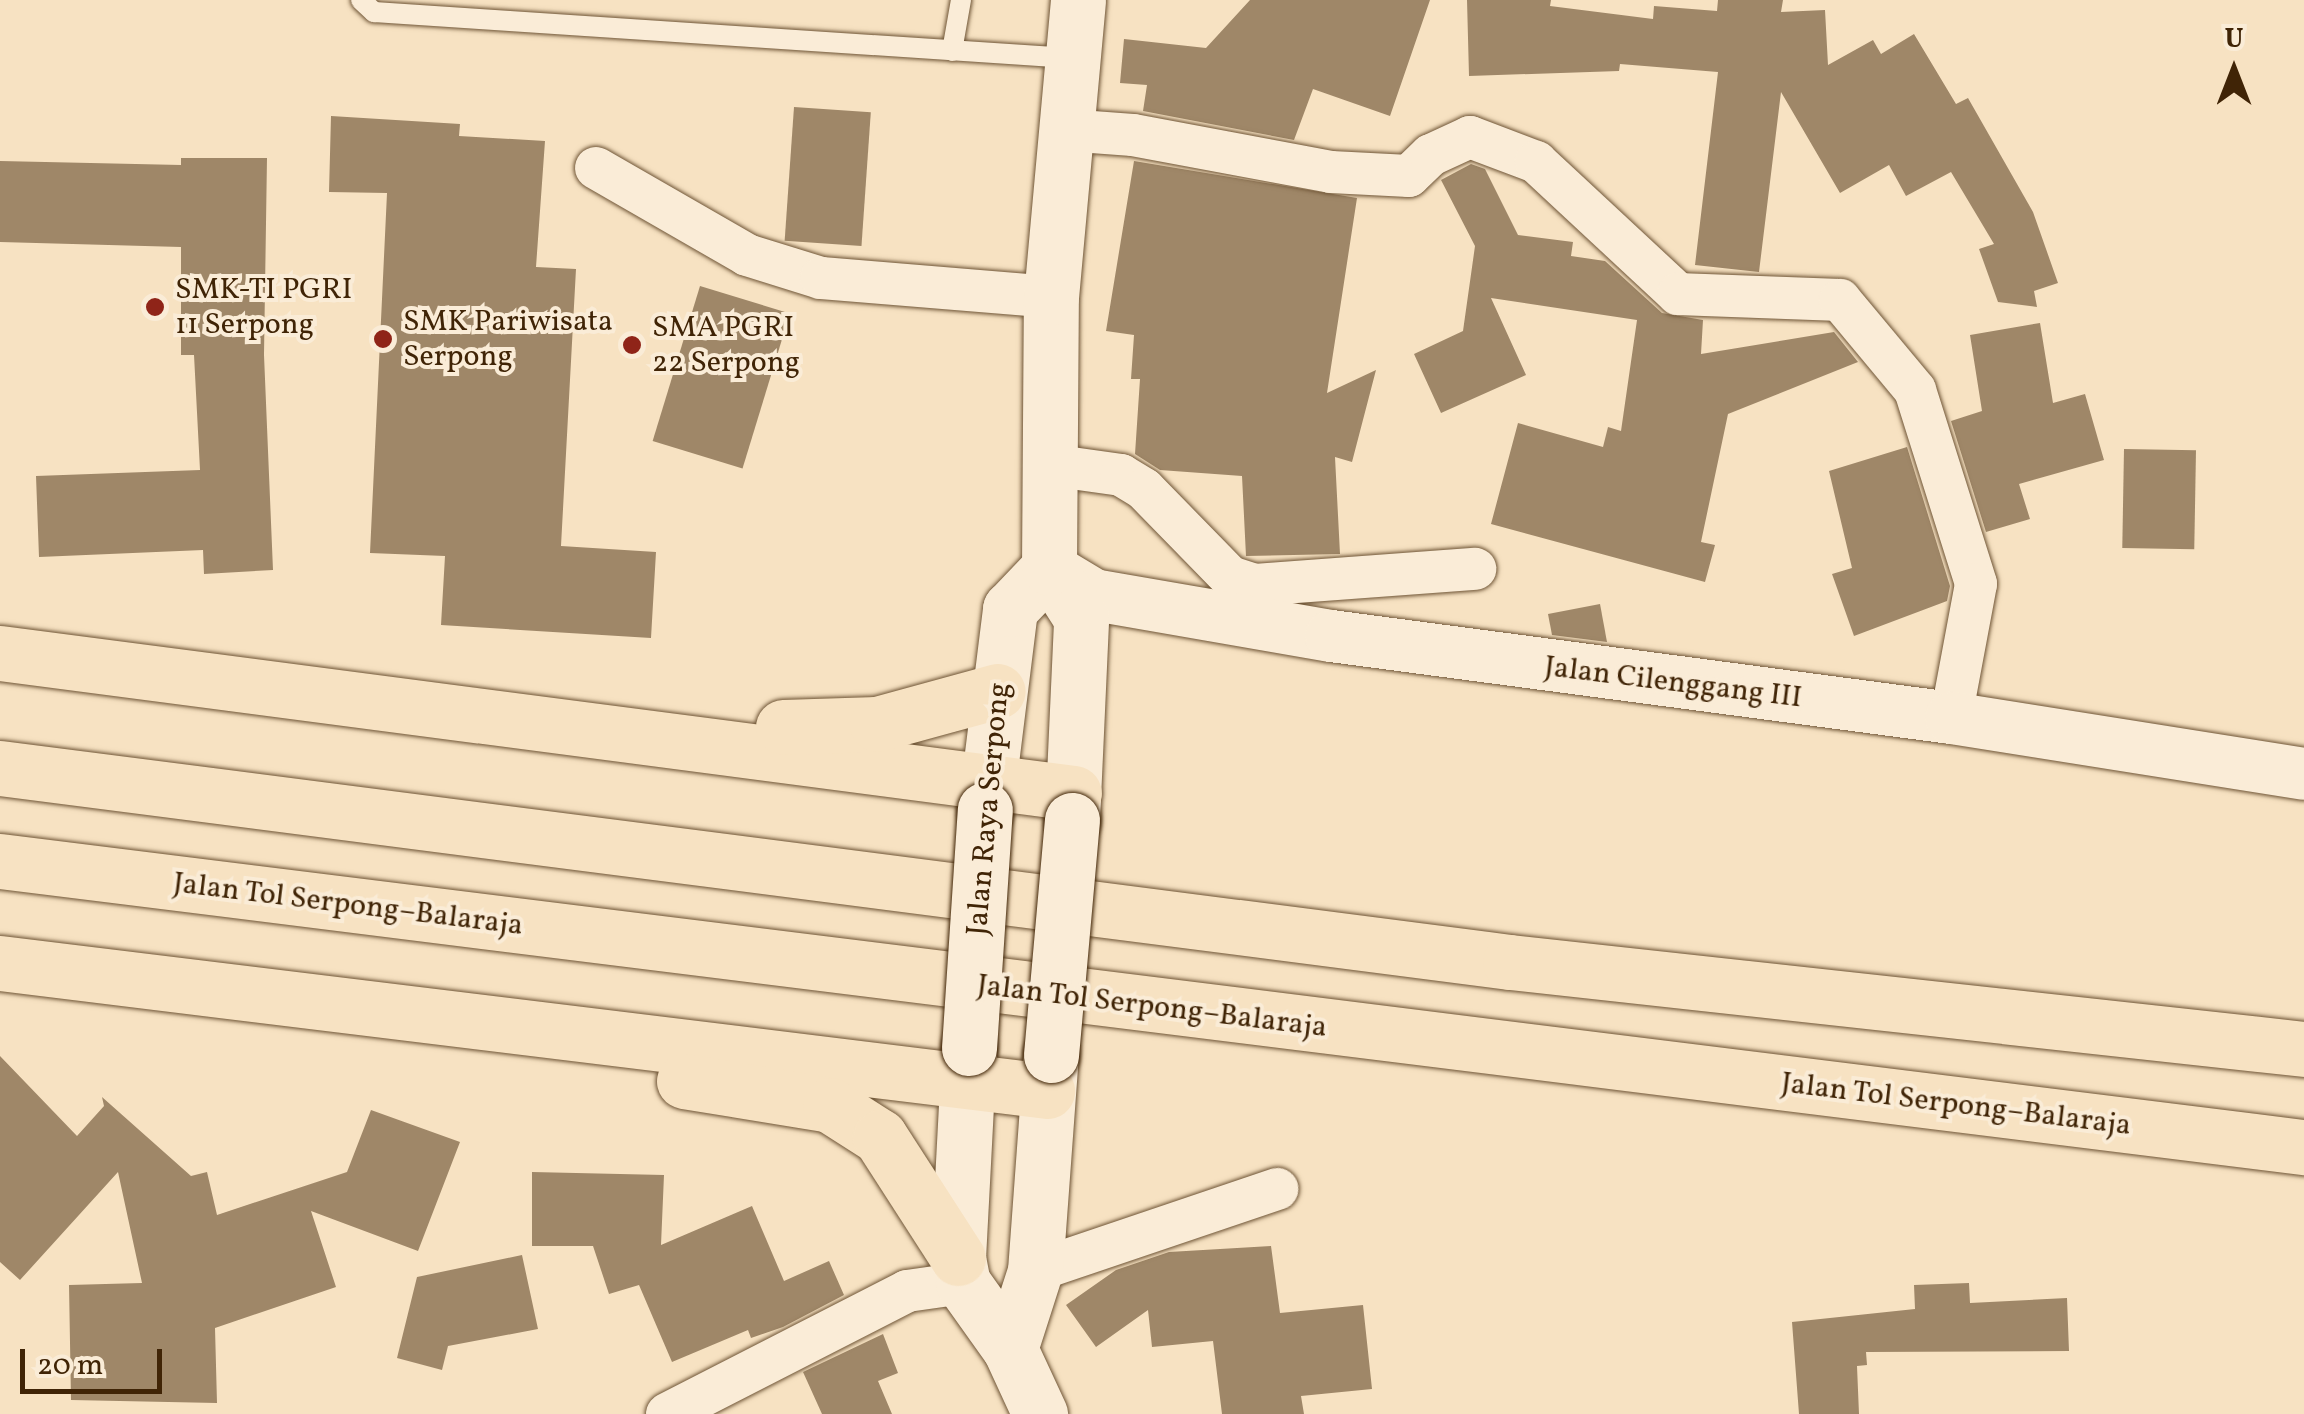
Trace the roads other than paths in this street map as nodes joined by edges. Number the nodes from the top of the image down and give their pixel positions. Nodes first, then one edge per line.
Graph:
1 (361, 0) edge
2 (961, 0) edge
3 (1078, 0) edge
4 (952, 51) junction
5 (1070, 58) junction
6 (1066, 130) junction
7 (596, 168) dead end
8 (1051, 297) junction
9 (1050, 465) junction
10 (1049, 568) junction
11 (1475, 569) dead end
12 (0, 653) edge
13 (998, 691) junction
14 (1951, 718) junction
15 (630, 732) junction
16 (0, 768) edge
17 (2304, 774) edge
18 (987, 796) junction
19 (1073, 806) junction
20 (0, 862) edge
21 (0, 963) edge
22 (440, 1016) junction
23 (2304, 1049) edge
24 (967, 1064) junction
25 (1048, 1073) junction
26 (2304, 1147) edge
27 (1277, 1189) dead end
28 (961, 1271) junction
29 (1035, 1271) junction
30 (1010, 1349) junction
31 (667, 1414) edge
32 (1040, 1414) edge

1 - 4 lane
2 - 4 lane
3 - 5 main road
4 - 5 lane
5 - 6 main road
6 - 8 main road
6 - 14 street
7 - 8 street
8 - 9 main road
9 - 10 main road
9 - 11 street
10 - 13 main road, Jalan Raya Serpong
10 - 14 street, Jalan Cilenggang III
10 - 19 main road
12 - 15 highway
13 - 15 highway
13 - 18 main road, Jalan Raya Serpong
14 - 17 street, Jalan Cilenggang III
15 - 18 highway
16 - 23 highway
18 - 19 highway
18 - 24 main road, Jalan Raya Serpong, bridge
19 - 25 main road, bridge
20 - 26 highway, Jalan Tol Serpong–Balaraja
21 - 22 highway
22 - 24 highway
22 - 28 highway
24 - 25 highway
24 - 28 main road, Jalan Raya Serpong
25 - 29 main road
27 - 29 street
28 - 30 main road
28 - 31 street
29 - 30 main road
30 - 32 main road

